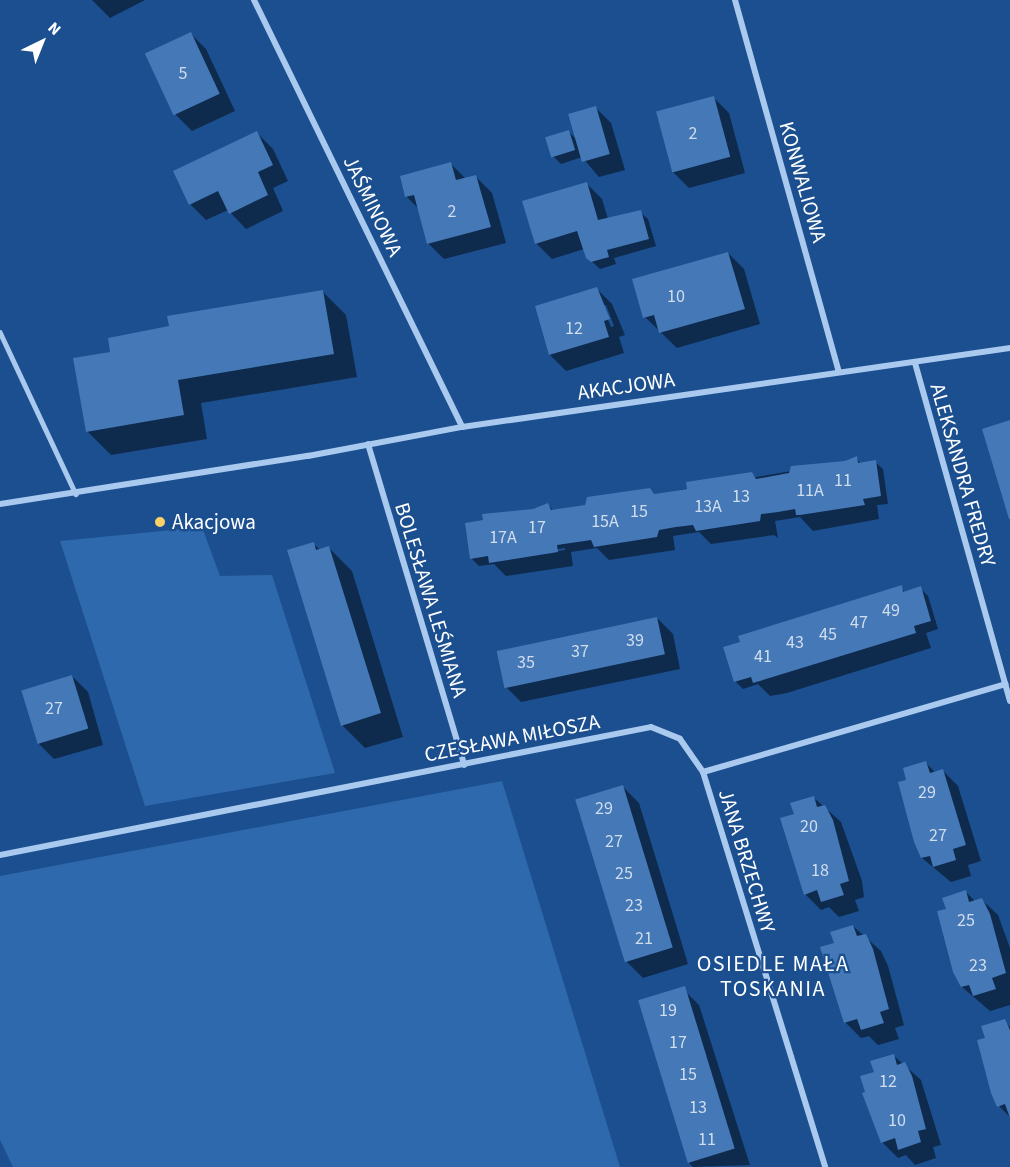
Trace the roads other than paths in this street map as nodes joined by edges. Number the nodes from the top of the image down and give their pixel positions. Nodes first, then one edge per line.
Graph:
1 (254, 0) edge
2 (735, 0) edge
3 (0, 332) edge
4 (1010, 348) edge
5 (915, 363) junction
6 (839, 372) junction
7 (462, 427) junction
8 (368, 444) junction
9 (76, 494) junction
10 (0, 504) edge
11 (1005, 684) junction
12 (1010, 701) edge
13 (464, 765) junction
14 (703, 772) junction
15 (0, 855) edge
16 (825, 1167) edge

1 - 7 street, JAŚMINOWA
2 - 6 street, KONWALIOWA
3 - 9 lane
4 - 5 street, AKACJOWA
5 - 6 street, AKACJOWA
5 - 11 street, ALEKSANDRA FREDRY
6 - 7 street, AKACJOWA
7 - 8 street, AKACJOWA
8 - 9 street, AKACJOWA
8 - 13 street, BOLESŁAWA LEŚMIANA
9 - 10 street, AKACJOWA
11 - 12 street, ALEKSANDRA FREDRY
11 - 14 street
13 - 14 street, CZESŁAWA MIŁOSZA
13 - 15 street, CZESŁAWA MIŁOSZA
14 - 16 street, JANA BRZECHWY

